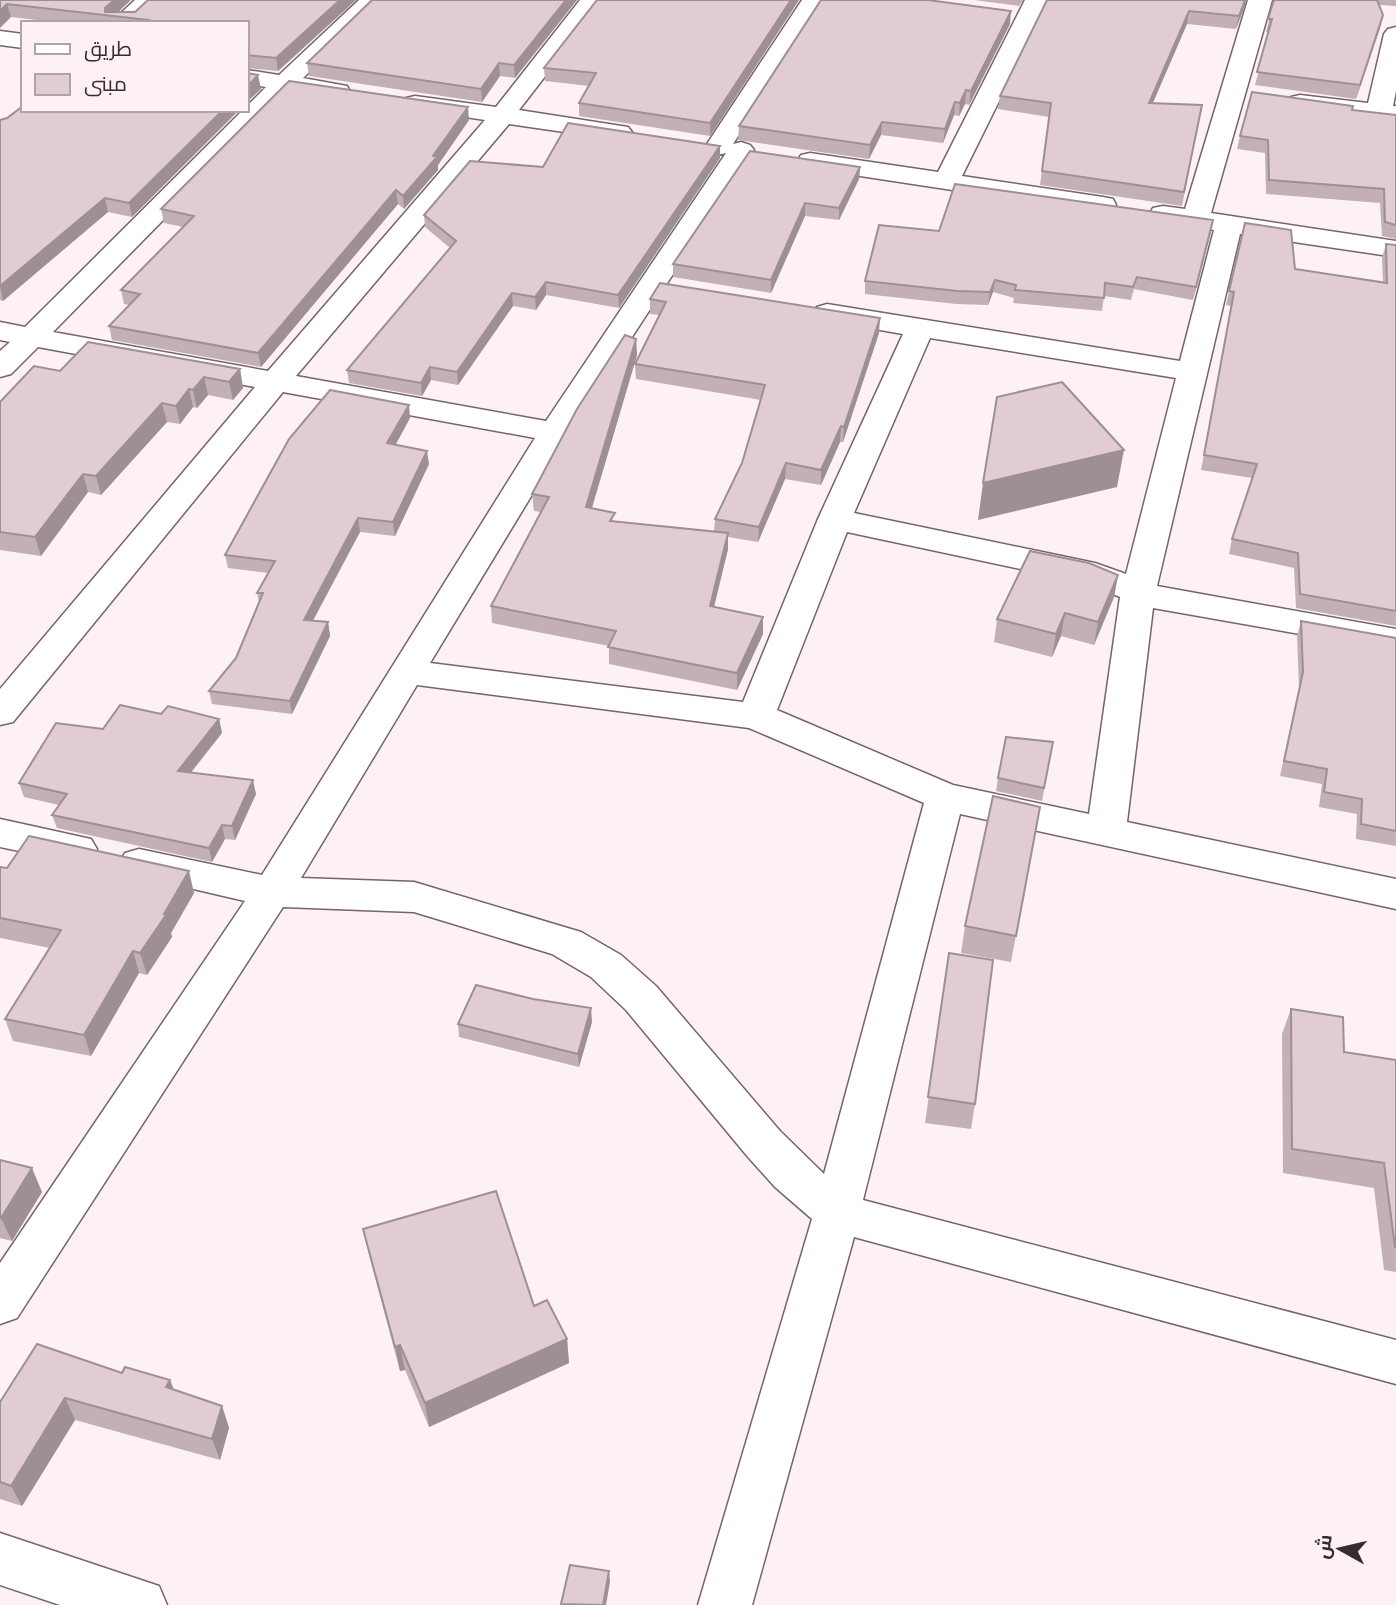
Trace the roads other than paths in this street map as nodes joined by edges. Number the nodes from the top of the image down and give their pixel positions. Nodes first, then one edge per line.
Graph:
1 (149, 0) edge
2 (372, 0) edge
3 (592, 0) edge
4 (814, 0) edge
5 (1260, 0) edge
6 (1033, 8) edge
7 (1004, 13) edge
8 (124, 21) edge
9 (1396, 34) edge
10 (0, 38) edge
11 (21, 41) edge
12 (248, 77) edge
13 (284, 83) junction
14 (1232, 93) junction
15 (365, 95) edge
16 (392, 99) edge
17 (1388, 113) edge
18 (502, 116) junction
19 (637, 135) edge
20 (691, 143) edge
21 (753, 152) junction
22 (946, 181) junction
23 (1196, 219) junction
24 (1229, 224) junction
25 (1396, 248) edge
26 (799, 309) edge
27 (920, 328) junction
28 (0, 331) edge
29 (33, 337) junction
30 (0, 368) edge
31 (1192, 372) junction
32 (276, 381) junction
33 (554, 432) junction
34 (835, 519) junction
35 (1138, 593) junction
36 (1396, 640) edge
37 (406, 672) junction
38 (0, 713) edge
39 (756, 716) junction
40 (945, 797) junction
41 (1106, 831) junction
42 (0, 833) edge
43 (272, 892) junction
44 (1396, 894) edge
45 (837, 1213) junction
46 (0, 1303) edge
47 (1396, 1362) edge
48 (0, 1559) edge
49 (141, 1605) edge
50 (725, 1605) edge

1 - 8 street
2 - 13 street
3 - 18 street
4 - 21 street
5 - 14 street
6 - 7 street
6 - 22 street
9 - 17 street
10 - 11 street
12 - 13 street
13 - 15 street
13 - 29 street
14 - 17 street
14 - 23 street
16 - 18 street
18 - 19 street
18 - 32 street
20 - 21 street
21 - 22 street
21 - 33 street
22 - 23 street
23 - 24 street
24 - 25 street
24 - 31 street
26 - 27 street
27 - 31 street
27 - 34 street
28 - 29 street
29 - 30 street
29 - 32 street
31 - 35 street
32 - 33 street
32 - 38 street
33 - 37 street
34 - 35 street
34 - 39 street
35 - 36 street
35 - 41 street
37 - 39 street
37 - 43 street
39 - 40 street
40 - 41 street
40 - 45 street
41 - 44 street
42 - 43 street
43 - 45 street
43 - 46 street
45 - 47 street
45 - 50 street
48 - 49 street

